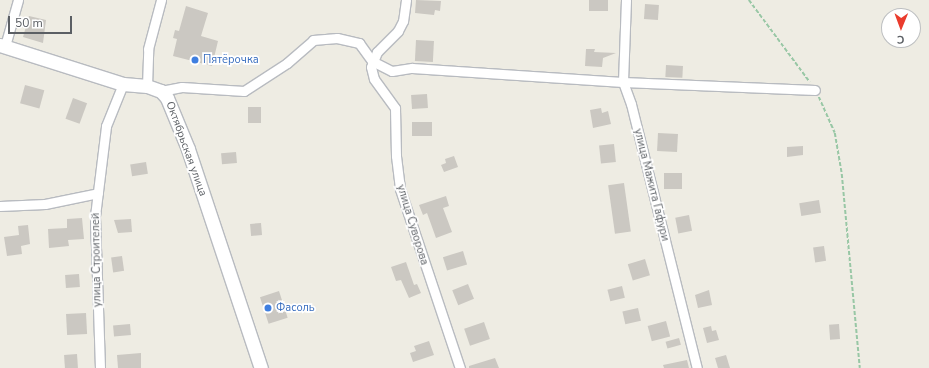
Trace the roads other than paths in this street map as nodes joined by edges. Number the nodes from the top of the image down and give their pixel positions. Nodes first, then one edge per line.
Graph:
1 (18, 0) edge
2 (161, 0) edge
3 (406, 0) edge
4 (626, 0) edge
5 (3, 45) edge
6 (372, 61) junction
7 (623, 82) junction
8 (123, 84) junction
9 (147, 86) junction
10 (815, 90) road end
11 (161, 91) junction
12 (98, 193) junction
13 (0, 206) edge
14 (100, 368) edge
15 (261, 368) edge
16 (460, 368) edge
17 (697, 368) edge

1 - 5 street
2 - 9 street
3 - 6 street
4 - 7 street, улица Мажита Гафури
5 - 8 street, Октябрьская улица
6 - 7 street
6 - 11 street
6 - 16 street, улица Суворова
7 - 10 street
7 - 17 street, улица Мажита Гафури
8 - 9 street, Октябрьская улица
8 - 12 street, улица Строителей
9 - 11 street, Октябрьская улица
11 - 15 street, Октябрьская улица
12 - 13 street
12 - 14 street, улица Строителей

